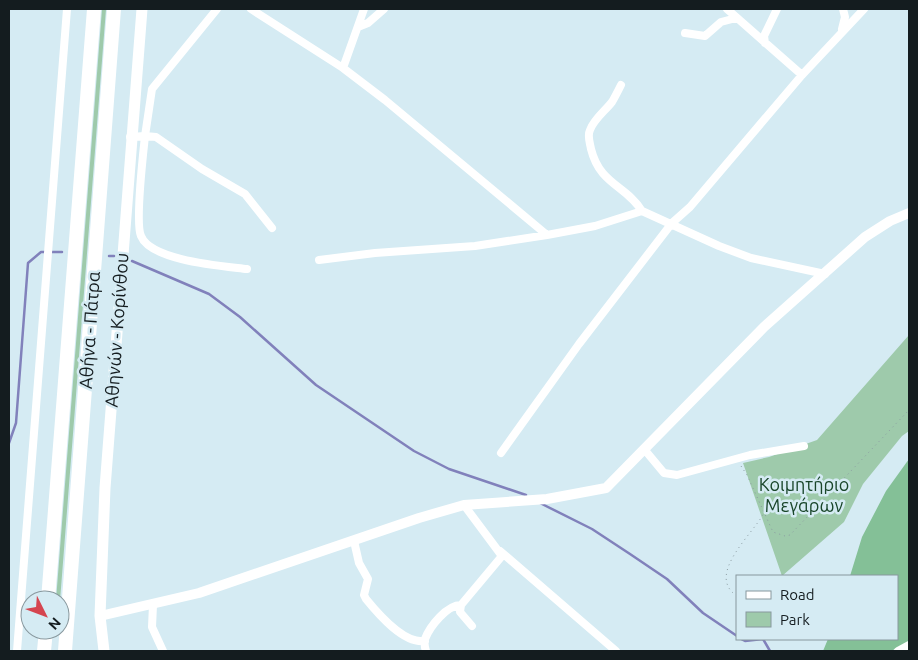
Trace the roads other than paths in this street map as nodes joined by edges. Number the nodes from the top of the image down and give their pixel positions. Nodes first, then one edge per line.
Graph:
1 (67, 9) edge
2 (94, 9) edge
3 (114, 9) edge
4 (142, 9) edge
5 (217, 9) edge
6 (251, 9) edge
7 (364, 9) edge
8 (384, 9) edge
9 (727, 9) edge
10 (776, 9) edge
11 (843, 9) edge
12 (864, 9) edge
13 (736, 18) junction
14 (358, 27) junction
15 (685, 34) dead end
16 (839, 36) junction
17 (765, 43) junction
18 (343, 68) junction
19 (802, 75) junction
20 (621, 85) dead end
21 (145, 136) junction
22 (130, 137) junction
23 (642, 211) junction
24 (909, 212) edge
25 (672, 223) junction
26 (272, 228) dead end
27 (547, 235) junction
28 (319, 260) dead end
29 (247, 269) dead end
30 (826, 274) junction
31 (804, 446) dead end
32 (644, 450) junction
33 (501, 453) dead end
34 (464, 505) junction
35 (354, 540) junction
36 (500, 551) junction
37 (49, 590) edge
38 (153, 605) junction
39 (461, 605) junction
40 (100, 616) junction
41 (472, 626) dead end
42 (425, 641) junction
43 (909, 645) edge
44 (17, 651) edge
45 (65, 651) edge
46 (104, 651) edge
47 (163, 651) edge
48 (426, 651) edge
49 (616, 651) edge
50 (898, 651) edge

1 - 44 street
2 - 37 highway, Αθήνα - Πάτρα
3 - 45 highway, Αθήνα - Πάτρα
4 - 22 main road, Αθηνών - Κορίνθου
5 - 21 street
6 - 18 street
7 - 14 street
8 - 14 street
9 - 13 street
10 - 17 street
11 - 16 street
12 - 16 street
13 - 15 street
13 - 17 street
14 - 18 street
16 - 19 street
17 - 19 street
18 - 27 street
19 - 25 street
20 - 23 street
21 - 22 street
21 - 26 street
21 - 29 street
22 - 40 main road, Αθηνών - Κορίνθου
23 - 25 street
23 - 27 street
24 - 30 street
25 - 30 street
25 - 33 street
27 - 28 street
30 - 32 street
31 - 32 street
32 - 34 street
34 - 35 street
34 - 36 street
35 - 38 street
35 - 42 street
36 - 39 street
36 - 49 street
38 - 40 street
38 - 47 street
39 - 41 street
39 - 42 street
40 - 46 main road, Αθηνών - Κορίνθου
42 - 48 street
43 - 50 street

